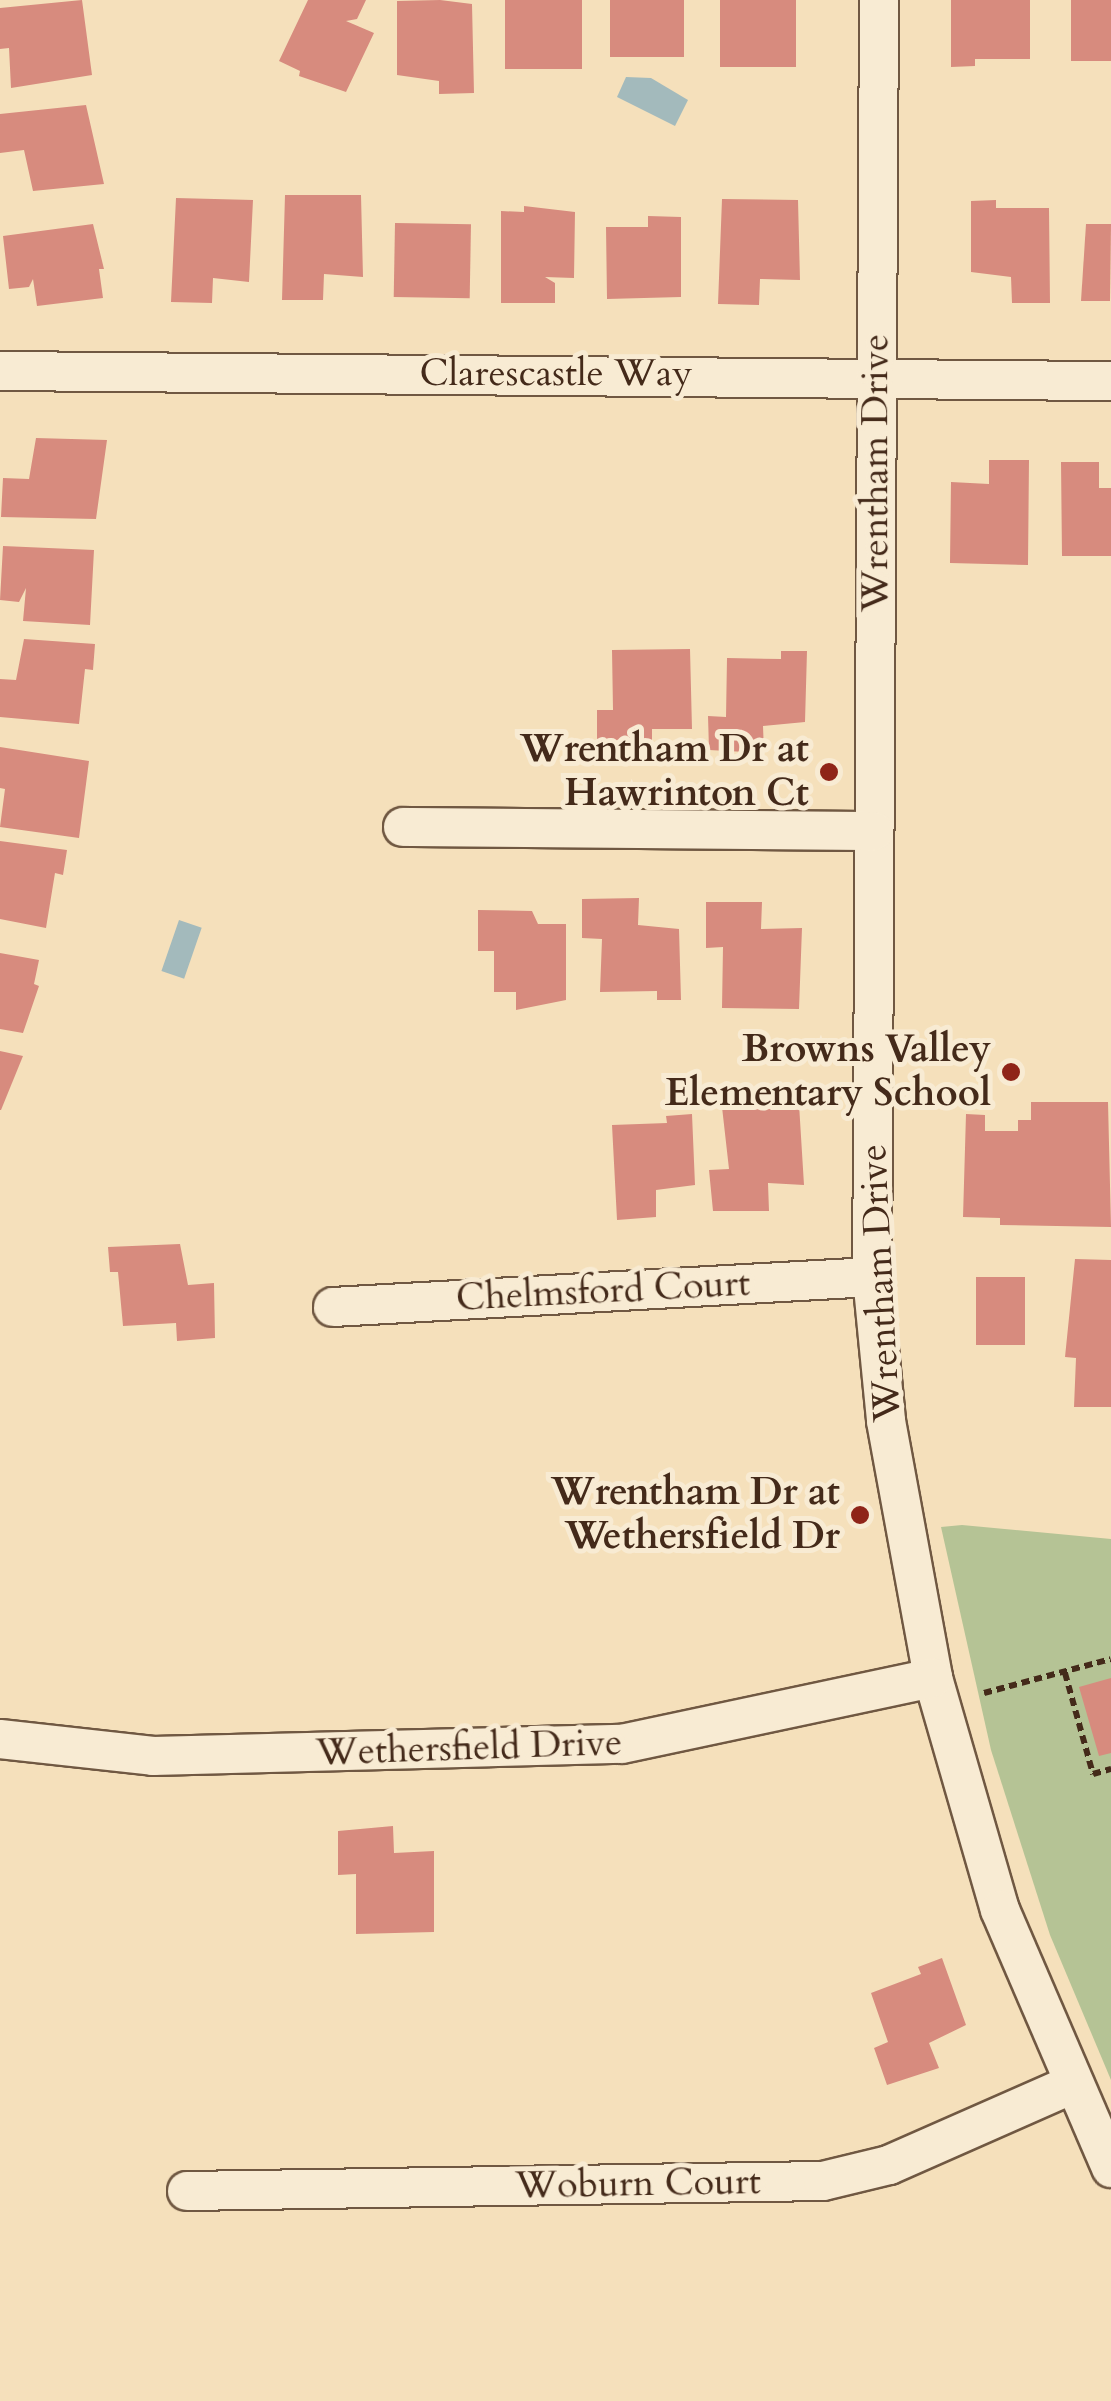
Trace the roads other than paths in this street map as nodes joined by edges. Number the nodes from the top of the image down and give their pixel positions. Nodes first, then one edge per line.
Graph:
1 (879, 0) edge
2 (0, 371) edge
3 (877, 376) junction
4 (1111, 381) edge
5 (403, 826) dead end
6 (874, 831) junction
7 (872, 1278) junction
8 (333, 1307) dead end
9 (934, 1678) junction
10 (0, 1739) edge
11 (1070, 2085) junction
12 (1111, 2168) edge
13 (187, 2192) dead end

1 - 3 street, Wrentham Drive
2 - 3 street, Clarescastle Way
3 - 4 street, Clarescastle Way
3 - 6 street, Wrentham Drive
5 - 6 street
6 - 7 street, Wrentham Drive
7 - 8 street, Chelmsford Court
7 - 9 street, Wrentham Drive
9 - 10 street, Wethersfield Drive
9 - 11 street, Wrentham Drive
11 - 12 street, Wrentham Drive
11 - 13 street, Woburn Court

